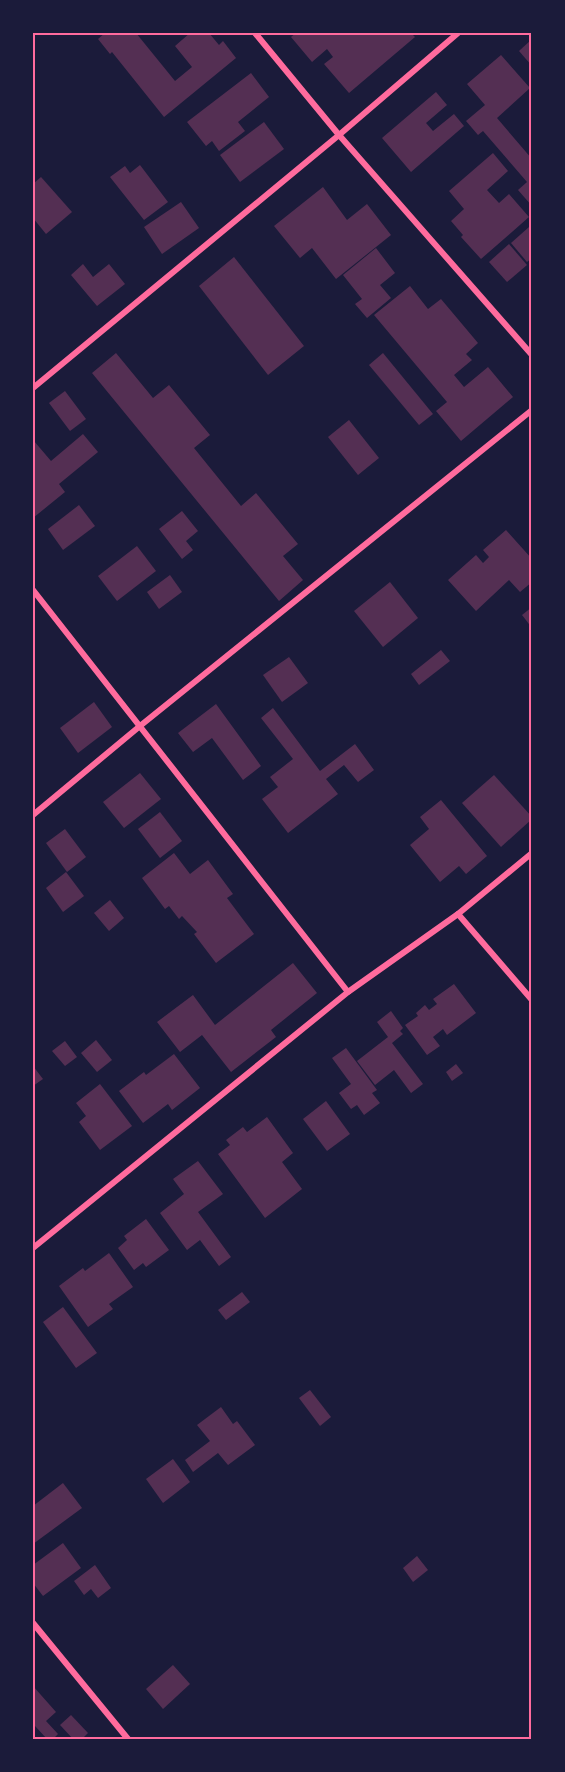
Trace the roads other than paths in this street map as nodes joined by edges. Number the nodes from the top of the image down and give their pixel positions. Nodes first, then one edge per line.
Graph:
1 (255, 33) edge
2 (458, 33) edge
3 (339, 135) junction
4 (532, 356) edge
5 (33, 388) edge
6 (532, 410) edge
7 (33, 590) edge
8 (141, 726) junction
9 (33, 815) edge
10 (532, 853) edge
11 (458, 914) junction
12 (348, 992) junction
13 (532, 1000) edge
14 (33, 1248) edge
15 (33, 1623) edge
16 (128, 1739) edge

1 - 3 street
2 - 3 street
3 - 4 street
3 - 5 street
6 - 8 street
7 - 8 street
8 - 9 street
8 - 12 street
10 - 11 street
11 - 12 street
11 - 13 street
12 - 14 street
15 - 16 street

